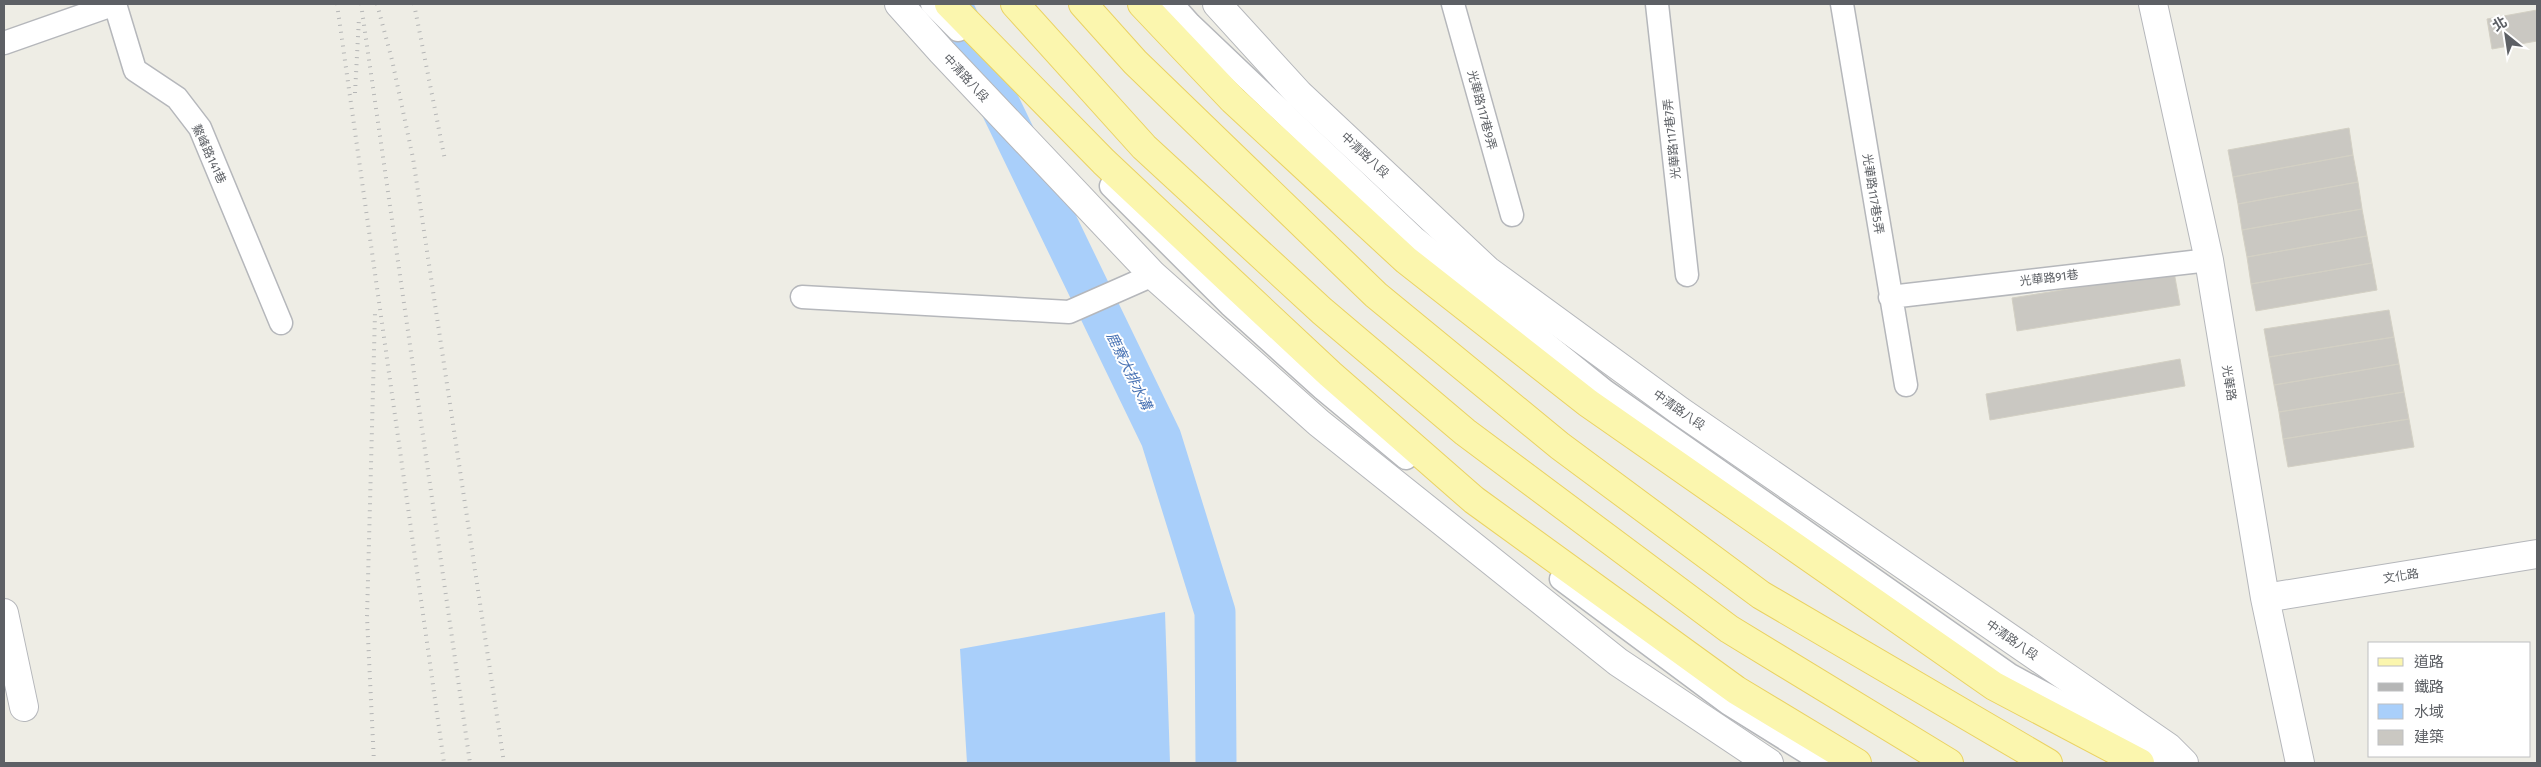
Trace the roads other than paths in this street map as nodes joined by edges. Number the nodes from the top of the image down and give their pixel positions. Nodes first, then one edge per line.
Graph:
1 (115, 4) edge
2 (899, 4) edge
3 (932, 4) edge
4 (949, 4) edge
5 (1016, 4) edge
6 (1083, 4) edge
7 (1142, 4) edge
8 (1172, 4) edge
9 (1217, 4) edge
10 (1453, 4) edge
11 (1657, 4) edge
12 (1842, 4) edge
13 (2153, 4) edge
14 (4, 43) edge
15 (1512, 215) dead end
16 (2209, 260) junction
17 (1153, 275) junction
18 (1688, 275) dead end
19 (802, 297) dead end
20 (1890, 297) junction
21 (281, 323) dead end
22 (1906, 385) dead end
23 (2537, 554) edge
24 (2264, 598) junction
25 (4, 613) edge
26 (24, 707) dead end
27 (1769, 763) edge
28 (1824, 763) edge
29 (1857, 763) edge
30 (1949, 763) edge
31 (2048, 763) edge
32 (2140, 763) edge
33 (2162, 763) edge
34 (2184, 763) edge
35 (2300, 763) edge

1 - 14 lane, 鰲峰路141巷
1 - 21 lane, 鰲峰路141巷
2 - 17 street, 中清路八段
3 - 28 lane
4 - 29 main road
5 - 30 main road
6 - 31 main road
7 - 32 main road
8 - 33 lane
9 - 34 street, 中清路八段
10 - 15 lane, 光華路117巷9弄
11 - 18 lane, 光華路117巷7弄
12 - 20 lane, 光華路117巷5弄
13 - 16 street, 光華路
16 - 20 lane, 光華路91巷
16 - 24 street, 光華路
17 - 19 lane
17 - 27 street, 中清路八段
20 - 22 lane, 光華路117巷5弄
23 - 24 street, 文化路
24 - 35 street, 光華路
25 - 26 street

